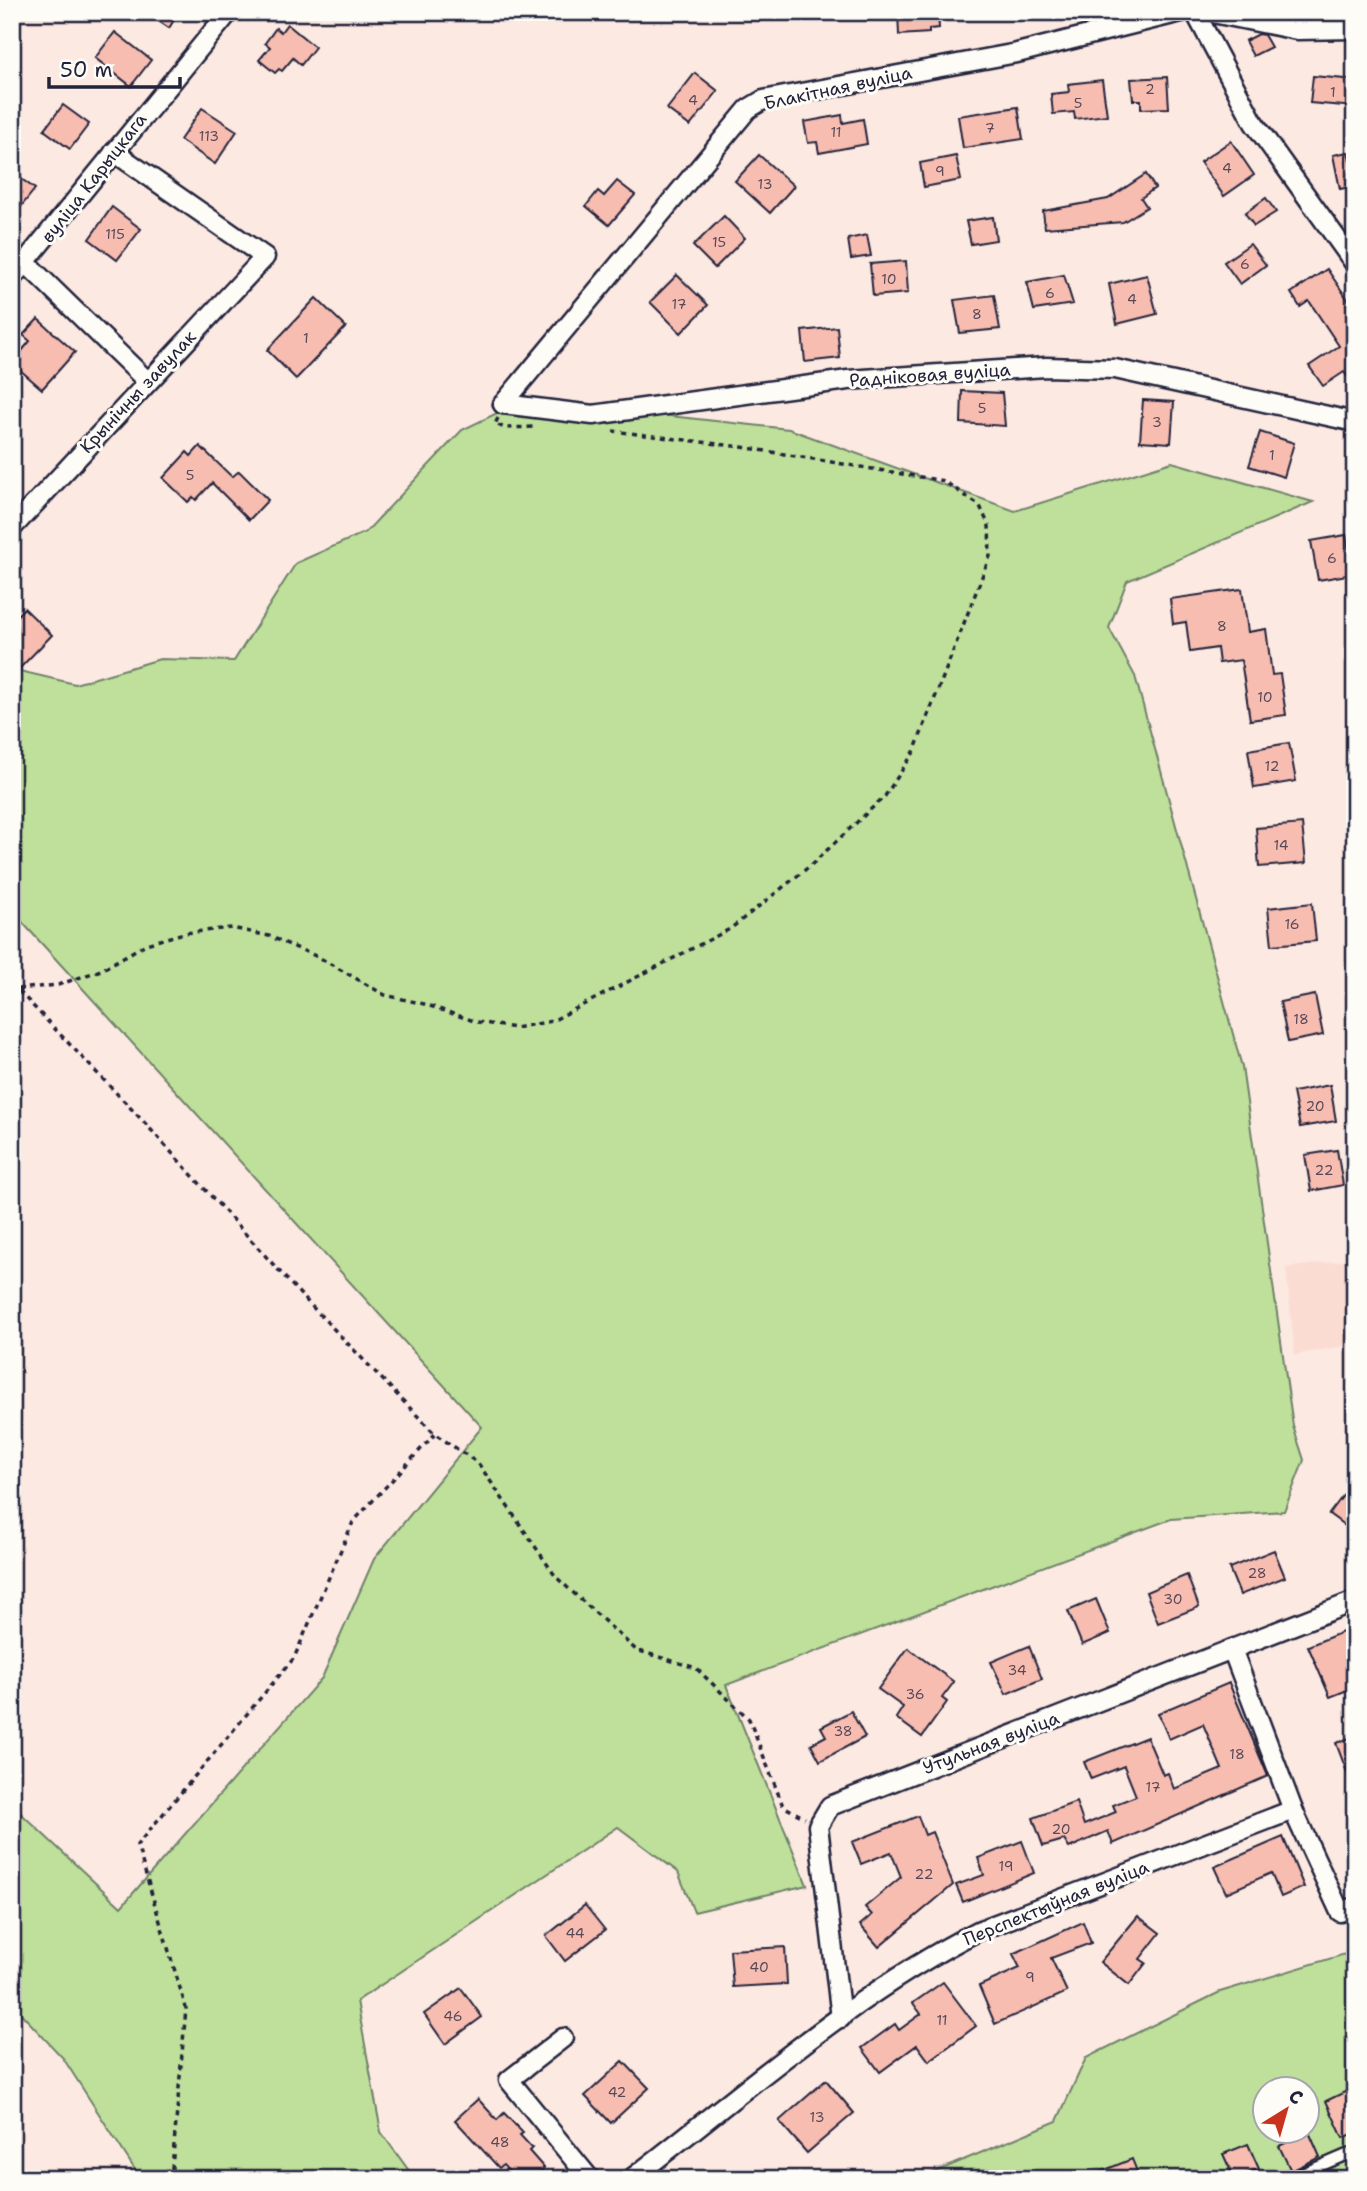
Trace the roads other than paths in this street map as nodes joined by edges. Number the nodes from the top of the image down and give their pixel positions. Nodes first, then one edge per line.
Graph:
1 (229, 12) edge
2 (1181, 12) edge
3 (1195, 12) edge
4 (1208, 12) edge
5 (1355, 29) edge
6 (114, 152) junction
7 (27, 264) junction
8 (1355, 264) edge
9 (12, 278) edge
10 (147, 381) junction
11 (503, 404) joint
12 (1355, 422) edge
13 (12, 528) edge
14 (1355, 1601) edge
15 (1232, 1649) junction
16 (1293, 1810) junction
17 (1355, 1907) edge
18 (841, 2018) junction
19 (563, 2038) dead end
20 (1355, 2151) edge
21 (590, 2179) edge
22 (631, 2179) edge
23 (1290, 2179) edge

1 - 6 street, вуліца Карыцкага
2 - 11 street, Блакітная вуліца
3 - 8 street
4 - 5 street
6 - 7 street, вуліца Карыцкага
6 - 10 street, Крынічны завулак
7 - 9 street, вуліца Карыцкага
7 - 10 street
10 - 13 street, Крынічны завулак
11 - 12 street, Радніковая вуліца
14 - 15 street, Утульная вуліца
15 - 16 street
15 - 18 street, Утульная вуліца
16 - 17 street
16 - 18 street, Перспектыўная вуліца
18 - 22 street, Перспектыўная вуліца
19 - 21 street
20 - 23 lane

